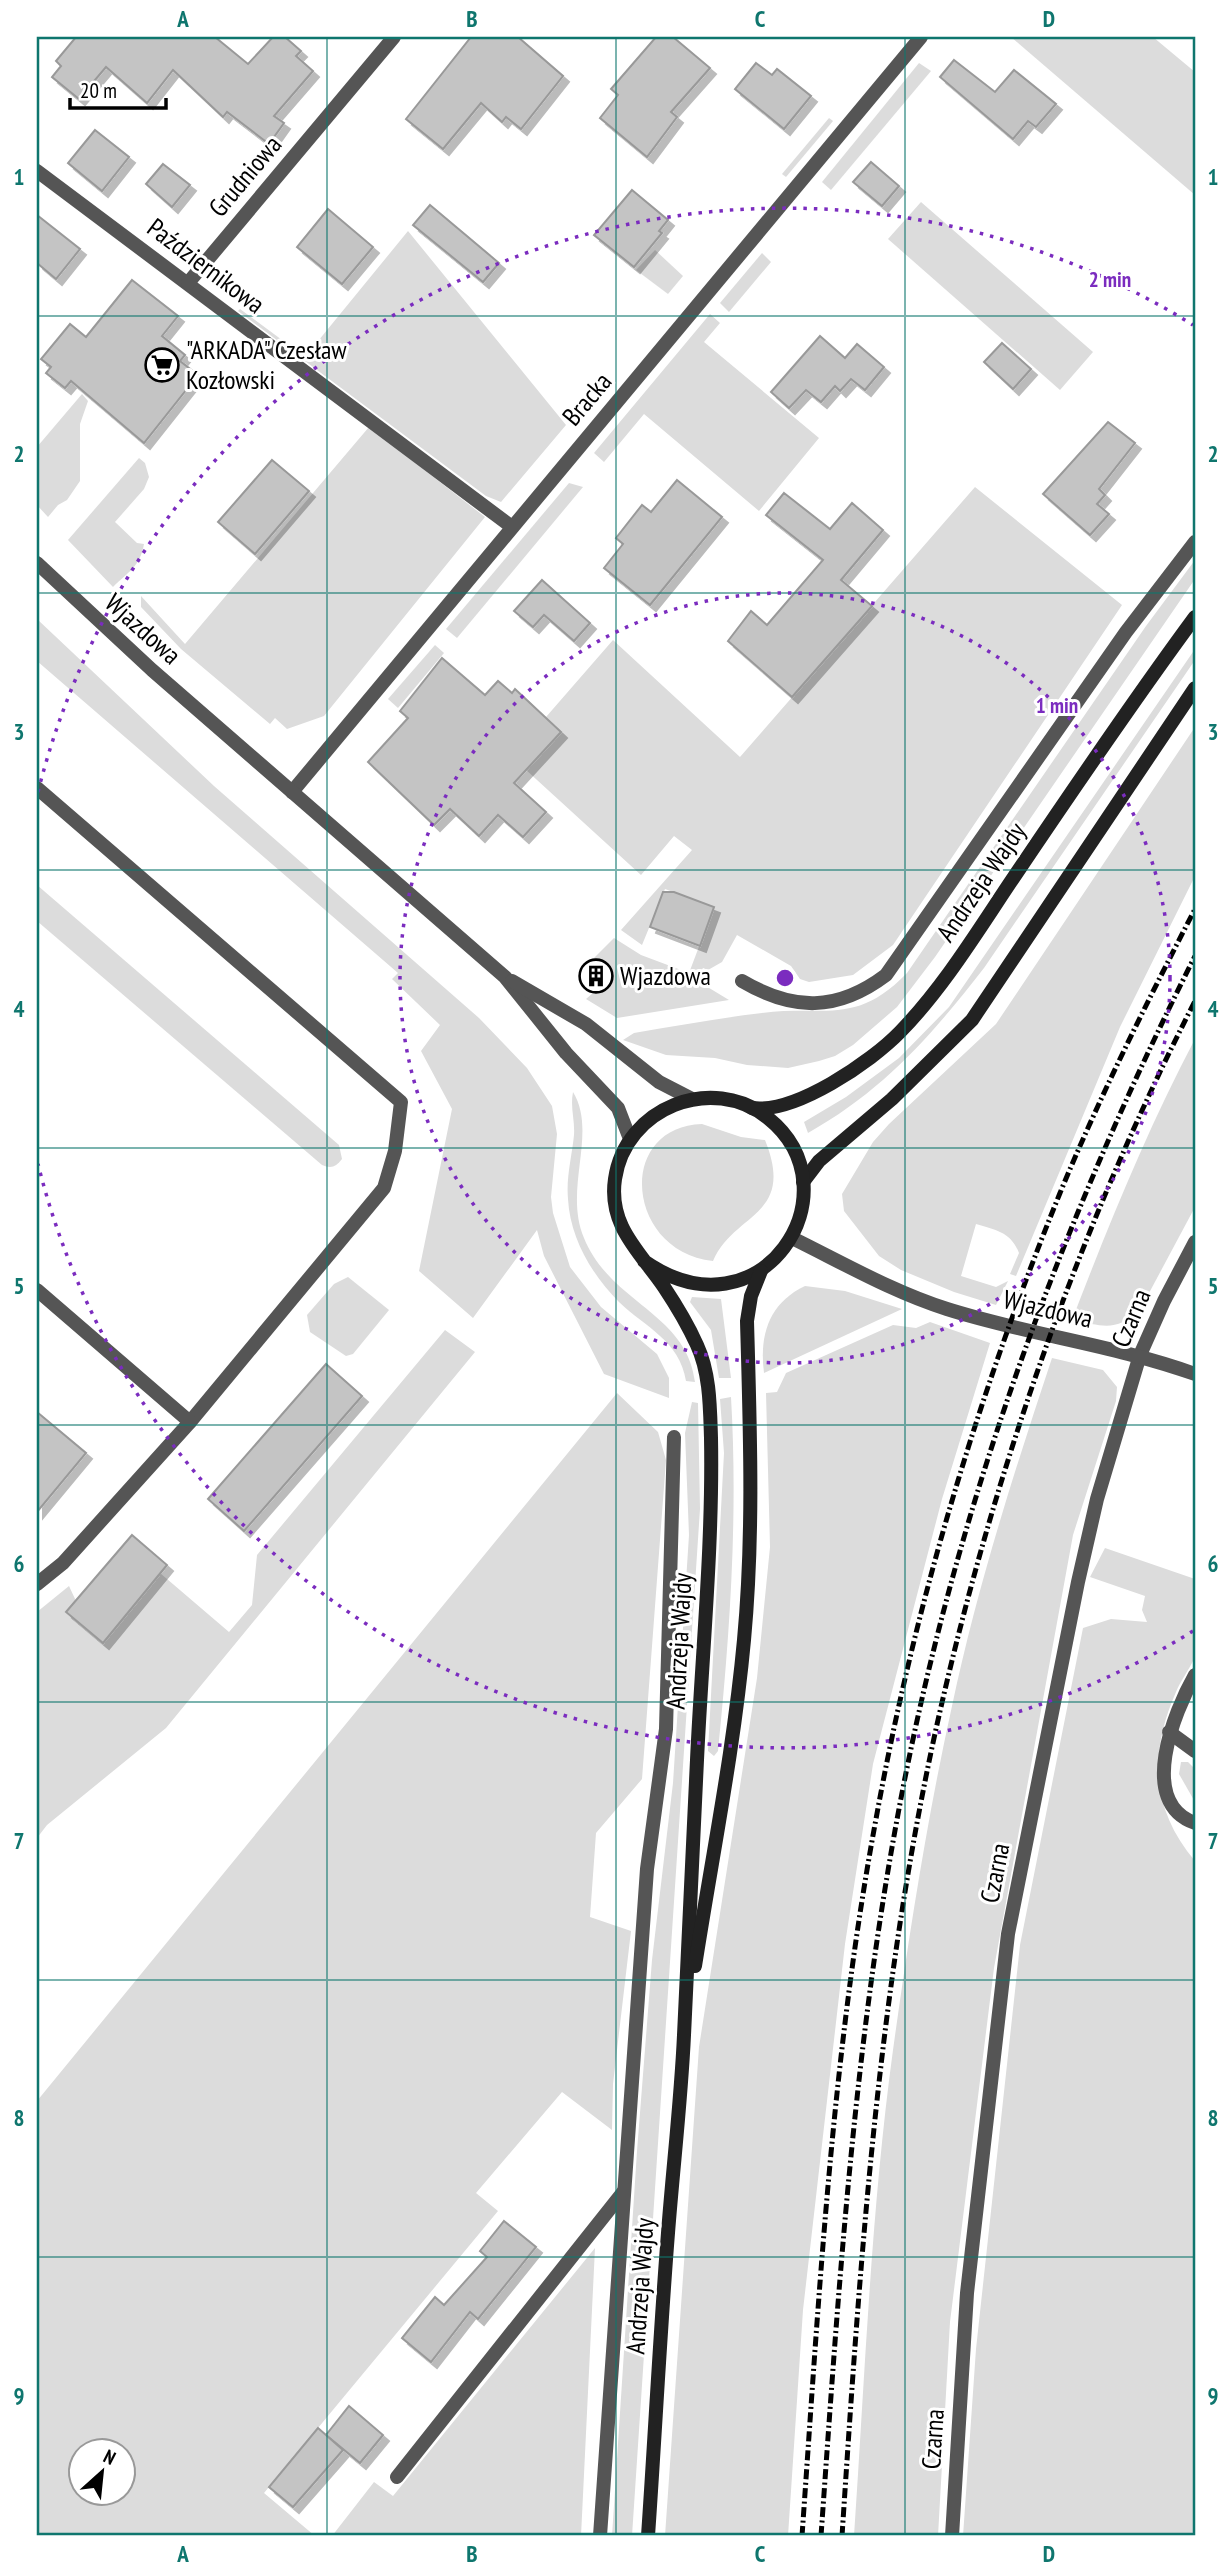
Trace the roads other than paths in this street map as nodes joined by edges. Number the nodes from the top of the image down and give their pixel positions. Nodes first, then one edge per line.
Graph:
1 (394, 37) edge
2 (921, 37) edge
3 (37, 171) edge
4 (188, 283) junction
5 (512, 527) junction
6 (1195, 542) edge
7 (37, 563) edge
8 (1195, 617) edge
9 (1195, 688) edge
10 (37, 788) edge
11 (292, 792) junction
12 (505, 977) junction
13 (742, 981) dead end
14 (692, 1099) junction
15 (752, 1108) junction
16 (630, 1139) junction
17 (803, 1182) junction
18 (792, 1238) junction
19 (1195, 1242) edge
20 (644, 1261) junction
21 (761, 1271) junction
22 (37, 1290) edge
23 (1140, 1356) junction
24 (1195, 1374) edge
25 (190, 1422) junction
26 (674, 1437) dead end
27 (37, 1584) edge
28 (1195, 1675) edge
29 (1169, 1732) junction
30 (1195, 1751) edge
31 (1195, 1823) edge
32 (684, 2039) junction
33 (624, 2191) junction
34 (397, 2477) dead end
35 (600, 2536) edge
36 (648, 2536) edge
37 (952, 2536) edge

1 - 4 street, Grudniowa
2 - 5 street, Bracka
3 - 4 street, Październikowa
4 - 5 street, Październikowa
5 - 11 street, Bracka
6 - 13 street
7 - 11 street, Wjazdowa
8 - 15 main road, Andrzeja Wajdy
9 - 17 main road
10 - 25 street
11 - 12 street, Wjazdowa
12 - 14 street, Wjazdowa
12 - 16 street, Wjazdowa
14 - 15 main road, Andrzeja Wajdy
14 - 16 main road, Andrzeja Wajdy
15 - 17 main road, Andrzeja Wajdy
16 - 20 main road, Andrzeja Wajdy
17 - 18 main road, Andrzeja Wajdy
18 - 21 main road, Andrzeja Wajdy
18 - 23 street, Wjazdowa
19 - 23 street, Czarna
20 - 21 main road, Andrzeja Wajdy
20 - 32 main road, Andrzeja Wajdy
21 - 32 main road, Andrzeja Wajdy
22 - 25 street
23 - 24 street, Wjazdowa
23 - 37 street, Czarna
25 - 27 street
26 - 33 street
28 - 29 street
29 - 30 street
29 - 31 street
32 - 36 main road, Andrzeja Wajdy
33 - 34 street
33 - 35 street

